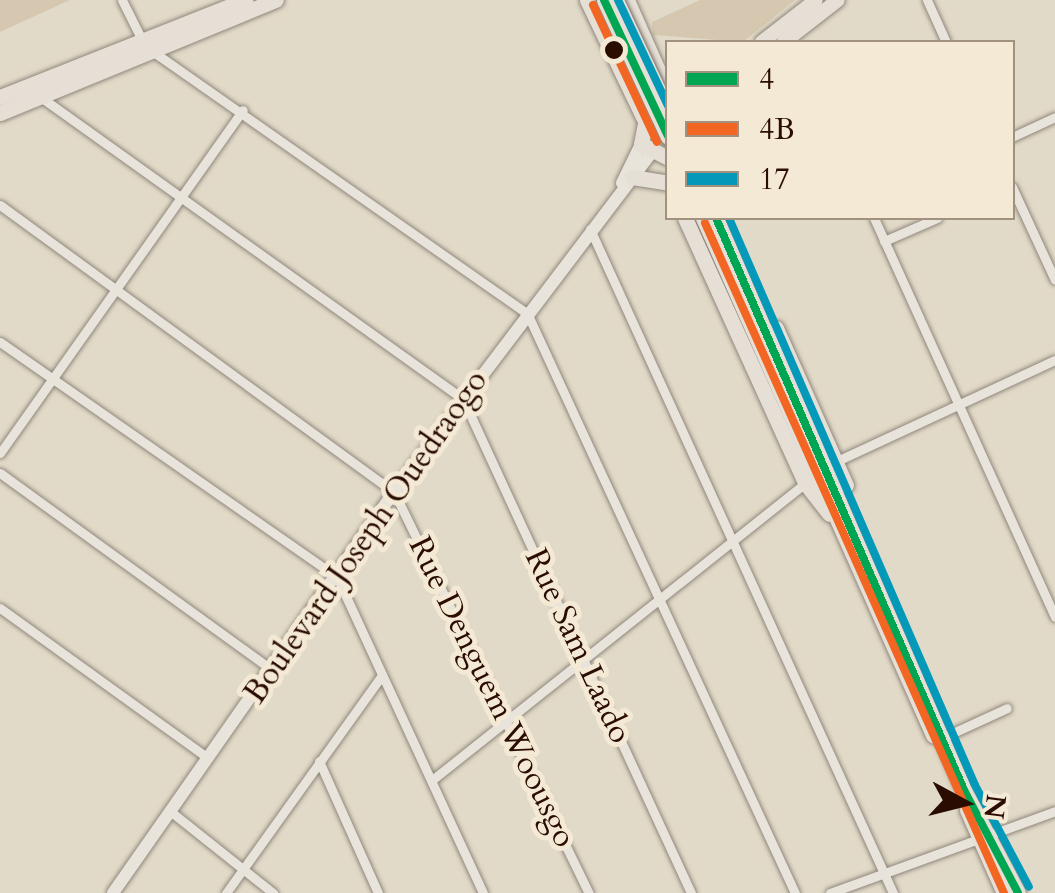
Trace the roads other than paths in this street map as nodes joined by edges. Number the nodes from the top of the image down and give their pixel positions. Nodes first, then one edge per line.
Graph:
1 (122, 0) edge
2 (245, 0) edge
3 (276, 0) edge
4 (587, 0) edge
5 (604, 0) edge
6 (616, 0) edge
7 (627, 0) edge
8 (816, 0) edge
9 (838, 0) edge
10 (927, 0) edge
11 (789, 36) edge
12 (945, 40) edge
13 (648, 48) junction
14 (150, 49) junction
15 (665, 67) edge
16 (665, 86) edge
17 (0, 97) edge
18 (42, 98) junction
19 (665, 103) edge
20 (242, 110) junction
21 (665, 110) edge
22 (0, 113) edge
23 (1055, 116) edge
24 (643, 117) junction
25 (665, 131) edge
26 (1015, 135) edge
27 (654, 153) edge
28 (627, 180) junction
29 (665, 181) edge
30 (1015, 194) edge
31 (176, 202) junction
32 (0, 205) edge
33 (686, 220) edge
34 (704, 220) edge
35 (717, 220) edge
36 (727, 220) edge
37 (875, 220) edge
38 (932, 220) edge
39 (588, 226) junction
40 (884, 241) junction
41 (1055, 280) edge
42 (115, 287) junction
43 (526, 313) junction
44 (0, 342) edge
45 (1055, 360) edge
46 (52, 379) junction
47 (463, 399) junction
48 (959, 404) junction
49 (0, 453) edge
50 (820, 469) junction
51 (0, 473) edge
52 (394, 492) junction
53 (841, 514) junction
54 (732, 539) junction
55 (337, 577) junction
56 (660, 595) junction
57 (0, 608) edge
58 (1055, 616) edge
59 (584, 656) junction
60 (271, 670) junction
61 (382, 675) junction
62 (1007, 708) dead end
63 (510, 725) junction
64 (944, 737) junction
65 (208, 758) junction
66 (319, 761) junction
67 (432, 780) junction
68 (170, 811) junction
69 (1055, 811) edge
70 (989, 842) junction
71 (247, 864) junction
72 (885, 876) junction
73 (113, 893) edge
74 (226, 893) edge
75 (273, 893) edge
76 (378, 893) edge
77 (483, 893) edge
78 (589, 893) edge
79 (690, 893) edge
80 (795, 893) edge
81 (830, 893) edge
82 (892, 893) edge
83 (1004, 893) edge
84 (1018, 893) edge

1 - 14 street
2 - 14 highway
3 - 14 highway
4 - 24 highway
5 - 25 highway, bridge
6 - 19 highway, bridge
7 - 13 highway
8 - 11 main road
9 - 11 main road
10 - 12 street
13 - 15 highway
13 - 16 highway
14 - 17 highway
14 - 18 highway
14 - 20 street
18 - 22 highway
18 - 31 street
20 - 31 street
20 - 43 street
21 - 24 highway
23 - 26 street
24 - 27 highway
27 - 28 street, Boulevard Joseph Ouedraogo
28 - 29 highway
28 - 39 street, Boulevard Joseph Ouedraogo
30 - 41 street
31 - 42 street
31 - 47 street
32 - 42 street
33 - 50 highway
34 - 50 highway
35 - 50 highway
36 - 50 highway
37 - 40 street
38 - 40 street
39 - 43 street, Boulevard Joseph Ouedraogo
39 - 54 street
40 - 48 street
42 - 46 street
42 - 52 street
43 - 47 street, Boulevard Joseph Ouedraogo
43 - 56 street
44 - 46 street
45 - 48 street
46 - 49 street
46 - 55 street
47 - 52 street, Boulevard Joseph Ouedraogo
47 - 59 street, Rue Sam Laado
48 - 50 street
48 - 58 street
50 - 53 highway
50 - 53 highway
50 - 54 street
51 - 60 street
52 - 55 street, Boulevard Joseph Ouedraogo
52 - 63 street, Rue Denguem Woousgo
53 - 64 highway
53 - 70 highway
54 - 56 street
54 - 72 street
55 - 60 street, Boulevard Joseph Ouedraogo
55 - 61 street
56 - 59 street
56 - 80 street
57 - 65 street
59 - 63 street
59 - 79 street, Rue Sam Laado
60 - 65 street, Boulevard Joseph Ouedraogo
61 - 66 street
61 - 67 street
62 - 64 street
63 - 67 street
63 - 78 street, Rue Denguem Woousgo
64 - 70 highway
65 - 68 street, Boulevard Joseph Ouedraogo
66 - 71 street
66 - 76 street
67 - 77 street
68 - 71 street
68 - 73 street, Boulevard Joseph Ouedraogo
69 - 70 street
70 - 72 street
70 - 83 highway
70 - 84 highway
71 - 74 street
71 - 75 street
72 - 81 street
72 - 82 street

